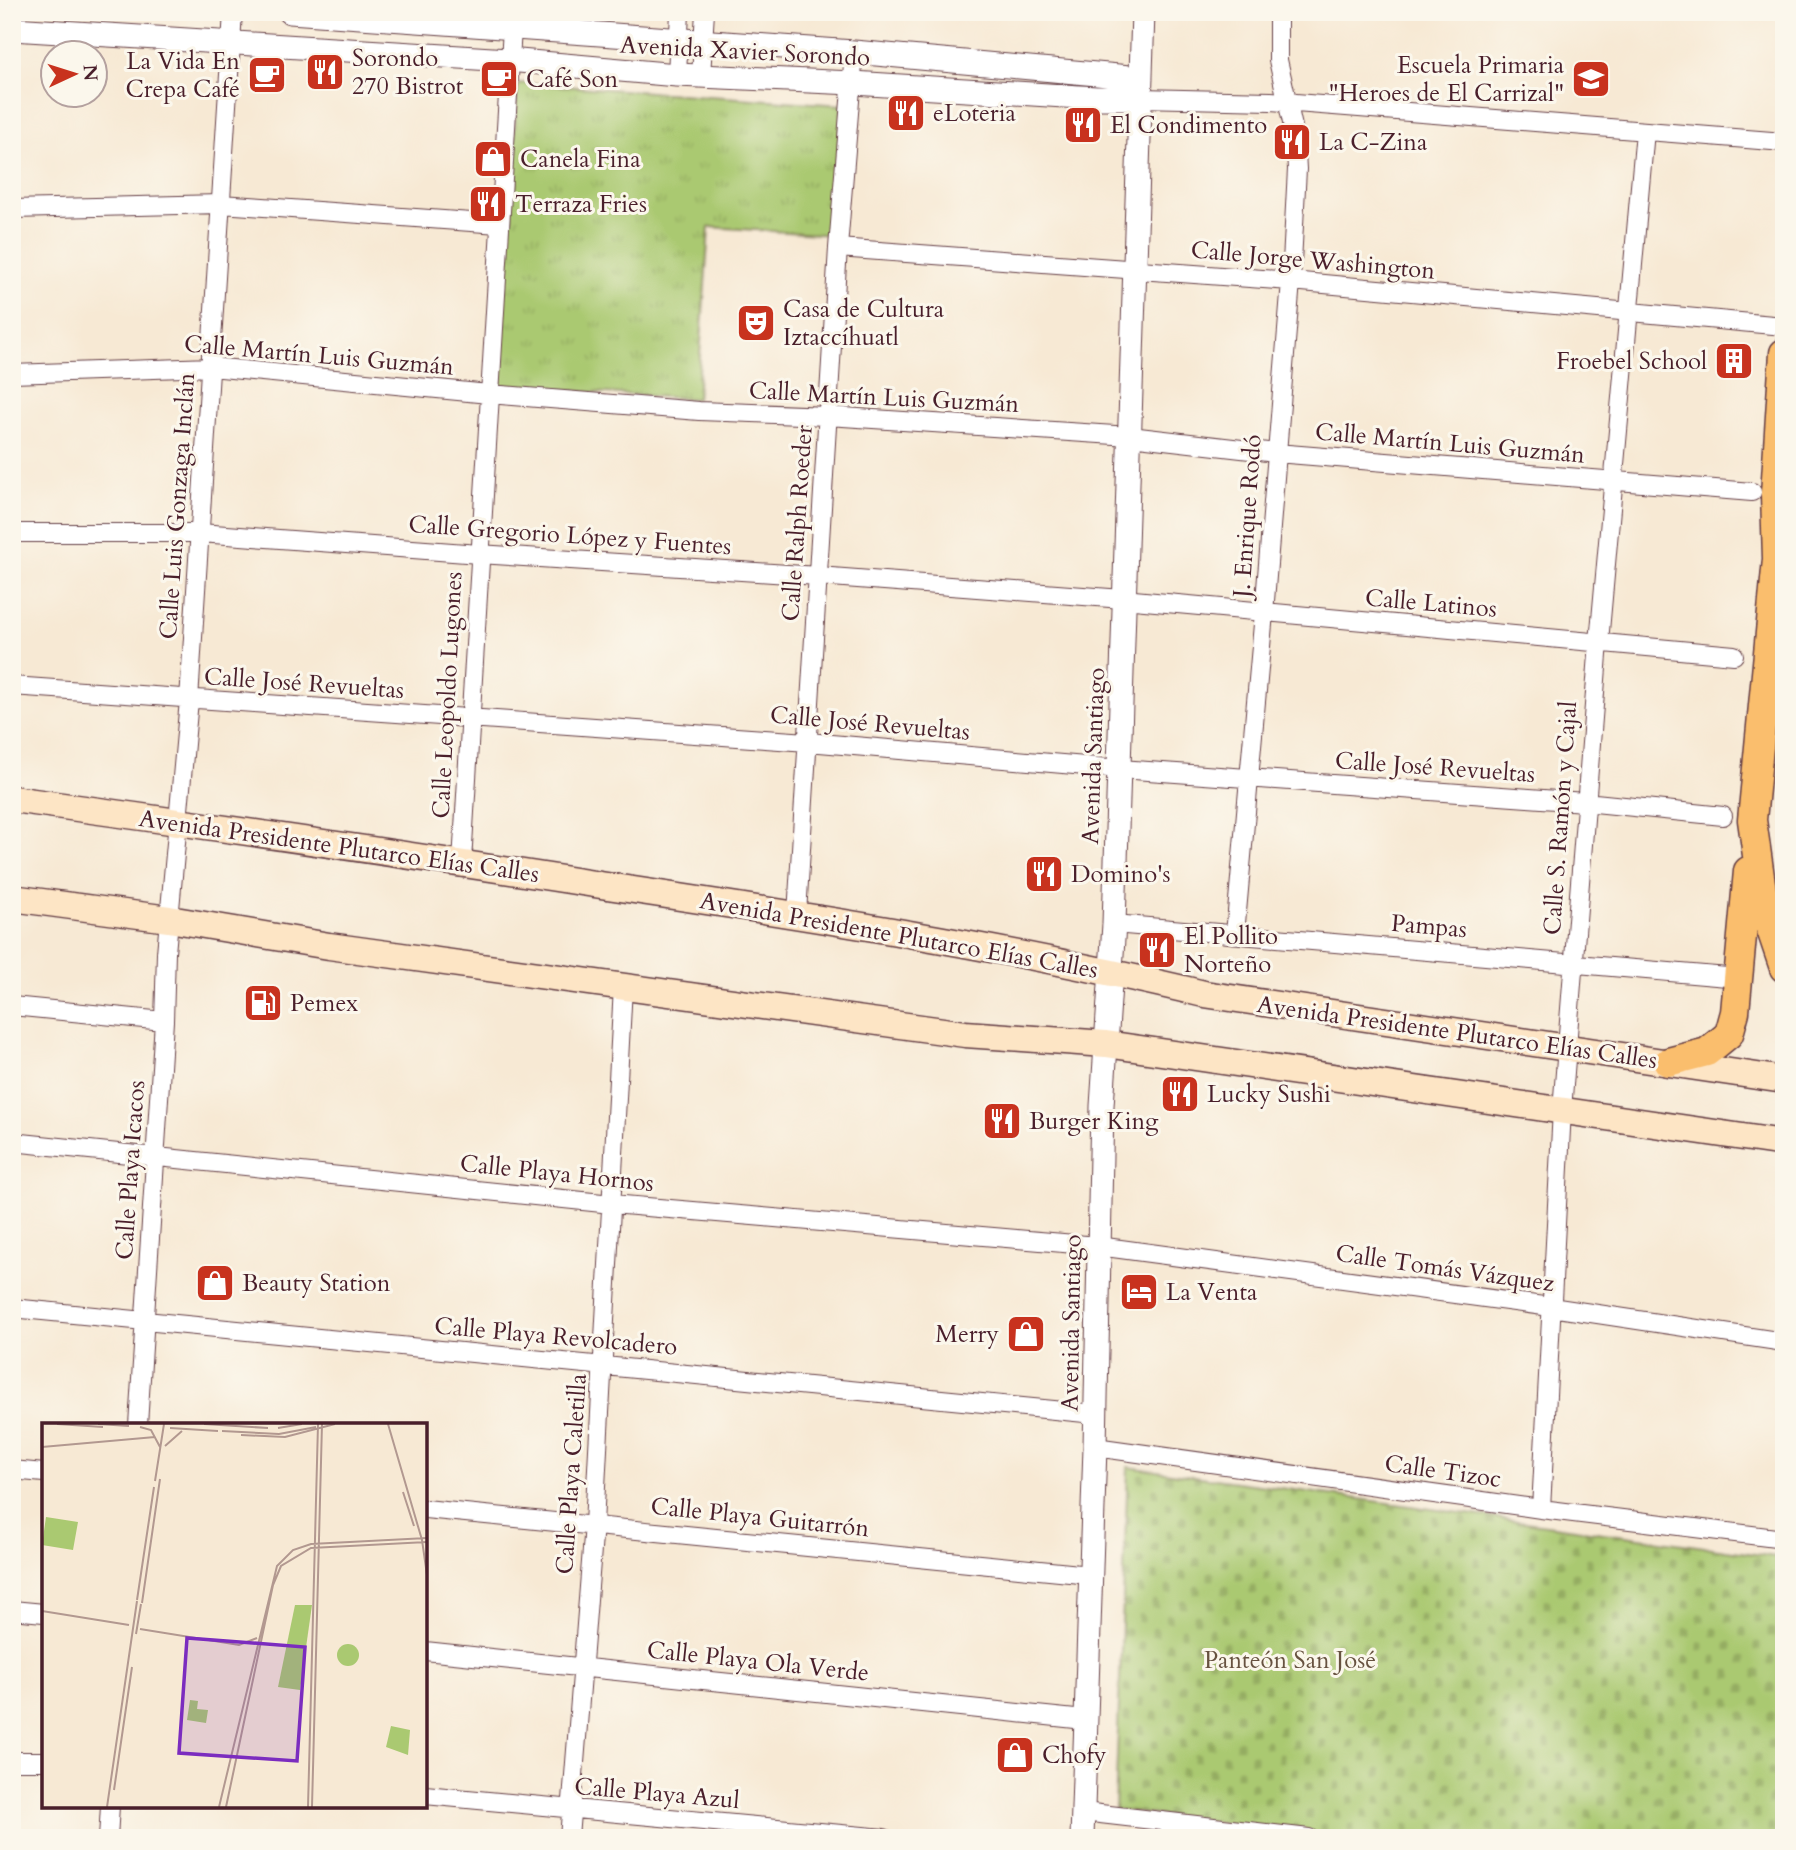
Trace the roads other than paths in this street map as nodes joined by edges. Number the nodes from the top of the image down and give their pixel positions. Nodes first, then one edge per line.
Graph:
1 (233, 12) edge
2 (289, 12) edge
3 (680, 12) edge
4 (705, 12) edge
5 (1143, 12) edge
6 (1279, 12) edge
7 (512, 28) junction
8 (12, 29) edge
9 (678, 41) junction
10 (231, 42) junction
11 (703, 43) junction
12 (855, 52) junction
13 (508, 60) junction
14 (677, 75) junction
15 (701, 76) junction
16 (853, 83) junction
17 (1140, 88) junction
18 (1286, 102) junction
19 (1645, 131) junction
20 (1784, 142) edge
21 (221, 204) junction
22 (12, 209) edge
23 (499, 225) junction
24 (838, 248) junction
25 (1136, 270) junction
26 (1291, 281) junction
27 (1629, 311) junction
28 (1784, 326) edge
29 (1784, 353) edge
30 (211, 367) junction
31 (12, 374) edge
32 (489, 394) junction
33 (828, 416) junction
34 (1130, 436) junction
35 (1276, 453) junction
36 (1614, 481) junction
37 (1752, 492) dead end
38 (12, 533) edge
39 (200, 533) junction
40 (480, 554) junction
41 (818, 576) junction
42 (1123, 598) junction
43 (1264, 613) junction
44 (1599, 642) junction
45 (1734, 655) dead end
46 (12, 686) edge
47 (189, 700) junction
48 (469, 719) junction
49 (808, 742) junction
50 (1119, 769) junction
51 (1250, 778) junction
52 (12, 799) edge
53 (1586, 802) junction
54 (1723, 816) dead end
55 (1752, 820) junction
56 (179, 822) junction
57 (461, 862) junction
58 (12, 898) edge
59 (797, 914) junction
60 (169, 919) junction
61 (1114, 924) junction
62 (1235, 934) junction
63 (1574, 962) junction
64 (1784, 968) edge
65 (1112, 972) junction
66 (1739, 978) junction
67 (623, 987) junction
68 (12, 1006) edge
69 (164, 1021) junction
70 (1106, 1044) junction
71 (1567, 1047) junction
72 (1668, 1062) junction
73 (1784, 1080) edge
74 (1562, 1110) junction
75 (12, 1142) edge
76 (1784, 1143) edge
77 (156, 1156) junction
78 (612, 1204) junction
79 (1098, 1246) junction
80 (1551, 1307) junction
81 (12, 1308) edge
82 (143, 1322) junction
83 (1784, 1342) edge
84 (603, 1365) junction
85 (1096, 1414) junction
86 (138, 1423) edge
87 (1095, 1447) junction
88 (12, 1470) edge
89 (42, 1473) edge
90 (427, 1509) edge
91 (1541, 1509) junction
92 (594, 1524) junction
93 (1784, 1539) edge
94 (1090, 1575) junction
95 (12, 1610) edge
96 (42, 1613) edge
97 (427, 1651) edge
98 (582, 1667) junction
99 (1085, 1720) junction
100 (12, 1761) edge
101 (42, 1762) edge
102 (427, 1795) edge
103 (110, 1808) edge
104 (571, 1810) junction
105 (1083, 1812) junction
106 (108, 1838) edge
107 (569, 1838) edge
108 (884, 1838) edge
109 (1082, 1838) edge
110 (1309, 1838) edge

1 - 10 street, Calle Luis Gonzaga Inclán
2 - 7 street, Avenida Xavier Sorondo
3 - 9 street
4 - 11 street
5 - 17 street, Avenida Santiago
6 - 18 street, J. Enrique Rodó
7 - 9 street, Avenida Xavier Sorondo
7 - 13 street, Calle Leopoldo Lugones
8 - 10 street, Avenida Xavier Sorondo
9 - 11 street, Avenida Xavier Sorondo
9 - 14 street
10 - 13 street, Avenida Xavier Sorondo
10 - 21 street, Calle Luis Gonzaga Inclán
11 - 12 street, Avenida Xavier Sorondo
11 - 15 street
12 - 16 street, Calle Ralph Roeder
12 - 17 street, Avenida Xavier Sorondo
13 - 14 street, Avenida Xavier Sorondo
13 - 23 street, Calle Leopoldo Lugones
14 - 15 street, Avenida Xavier Sorondo
15 - 16 street, Avenida Xavier Sorondo
16 - 17 street, Avenida Xavier Sorondo
16 - 24 street, Calle Ralph Roeder
17 - 18 street
17 - 25 street, Avenida Santiago
18 - 19 street
18 - 26 street, J. Enrique Rodó
19 - 20 street
19 - 27 street, Calle S. Ramón y Cajal
21 - 22 street
21 - 23 street
21 - 30 street, Calle Luis Gonzaga Inclán
23 - 32 street, Calle Leopoldo Lugones
24 - 25 street, Calle Jorge Washington
24 - 33 street, Calle Ralph Roeder
25 - 26 street, Calle Jorge Washington
25 - 34 street, Avenida Santiago
26 - 27 street, Calle Jorge Washington
26 - 35 street, J. Enrique Rodó
27 - 28 street, Calle Jorge Washington
27 - 36 street, Calle S. Ramón y Cajal
29 - 55 main road
30 - 31 street, Calle Martín Luis Guzmán
30 - 32 street, Calle Martín Luis Guzmán
30 - 39 street, Calle Luis Gonzaga Inclán
32 - 33 street, Calle Martín Luis Guzmán
32 - 40 street, Calle Leopoldo Lugones
33 - 34 street, Calle Martín Luis Guzmán
33 - 41 street, Calle Ralph Roeder
34 - 35 street, Calle Martín Luis Guzmán
34 - 42 street, Avenida Santiago
35 - 36 street, Calle Martín Luis Guzmán
35 - 43 street, J. Enrique Rodó
36 - 37 street, Calle Martín Luis Guzmán
36 - 44 street, Calle S. Ramón y Cajal
38 - 39 street, Calle Gregorio López y Fuentes
39 - 40 street, Calle Gregorio López y Fuentes
39 - 47 street, Calle Luis Gonzaga Inclán
40 - 41 street, Calle Gregorio López y Fuentes
40 - 48 street, Calle Leopoldo Lugones
41 - 42 street, Calle Gregorio López y Fuentes
41 - 49 street, Calle Ralph Roeder
42 - 43 street, Calle Latinos
42 - 50 street, Avenida Santiago
43 - 44 street, Calle Latinos
43 - 51 street, J. Enrique Rodó
44 - 45 street, Calle Latinos
44 - 53 street, Calle S. Ramón y Cajal
46 - 47 street, Calle José Revueltas
47 - 48 street, Calle José Revueltas
47 - 56 street, Calle Luis Gonzaga Inclán
48 - 49 street, Calle José Revueltas
48 - 57 street, Calle Leopoldo Lugones
49 - 50 street, Calle José Revueltas
49 - 59 street, Calle Ralph Roeder
50 - 51 street, Calle José Revueltas
50 - 61 street, Avenida Santiago
51 - 53 street, Calle José Revueltas
51 - 62 street, J. Enrique Rodó
52 - 56 main road, Avenida Presidente Plutarco Elías Calles
53 - 54 street, Calle José Revueltas
53 - 63 street, Calle S. Ramón y Cajal
55 - 64 main road
55 - 66 main road
56 - 57 main road, Avenida Presidente Plutarco Elías Calles
56 - 60 street, Calle Luis Gonzaga Inclán
57 - 59 main road, Avenida Presidente Plutarco Elías Calles
58 - 60 main road
59 - 65 main road, Avenida Presidente Plutarco Elías Calles
60 - 67 main road
60 - 69 street, Calle Playa Icacos
61 - 62 street, Pampas
61 - 65 street, Avenida Santiago
62 - 63 street, Pampas
63 - 66 street, Pampas
63 - 71 street, Calle S. Ramón y Cajal
65 - 70 street, Avenida Santiago
65 - 71 main road, Avenida Presidente Plutarco Elías Calles
66 - 72 main road
67 - 70 main road
67 - 78 street, Calle Playa Caletilla
68 - 69 street
69 - 77 street, Calle Playa Icacos
70 - 74 main road
70 - 79 street, Avenida Santiago
71 - 72 main road, Avenida Presidente Plutarco Elías Calles
71 - 74 street, Calle S. Ramón y Cajal
72 - 73 main road, Avenida Presidente Plutarco Elías Calles
74 - 76 main road
74 - 80 street, Calle S. Ramón y Cajal
75 - 77 street, Calle Playa Hornos
77 - 78 street, Calle Playa Hornos
77 - 82 street, Calle Playa Icacos
78 - 79 street, Calle Playa Hornos
78 - 84 street, Calle Playa Caletilla
79 - 80 street, Calle Tomás Vázquez
79 - 85 street, Avenida Santiago
80 - 83 street, Calle Tomás Vázquez
80 - 91 street, Calle S. Ramón y Cajal
81 - 82 street, Calle Playa Revolcadero
82 - 84 street, Calle Playa Revolcadero
82 - 86 street, Calle Playa Icacos
84 - 85 street, Calle Playa Revolcadero
84 - 92 street, Calle Playa Caletilla
85 - 87 street, Avenida Santiago
87 - 91 street, Calle Tizoc
87 - 94 street, Avenida Santiago
88 - 89 street
90 - 92 street, Calle Playa Guitarrón
91 - 93 street, Calle Tizoc
92 - 94 street, Calle Playa Guitarrón
92 - 98 street, Calle Playa Caletilla
94 - 99 street, Avenida Santiago
95 - 96 street
97 - 98 street, Calle Playa Ola Verde
98 - 99 street, Calle Playa Ola Verde
98 - 104 street, Calle Playa Caletilla
99 - 105 street, Avenida Santiago
100 - 101 street
102 - 104 street, Calle Playa Azul
103 - 106 street
104 - 107 street, Calle Playa Caletilla
104 - 108 street, Calle Playa Azul
105 - 109 street, Avenida Santiago
105 - 110 street

